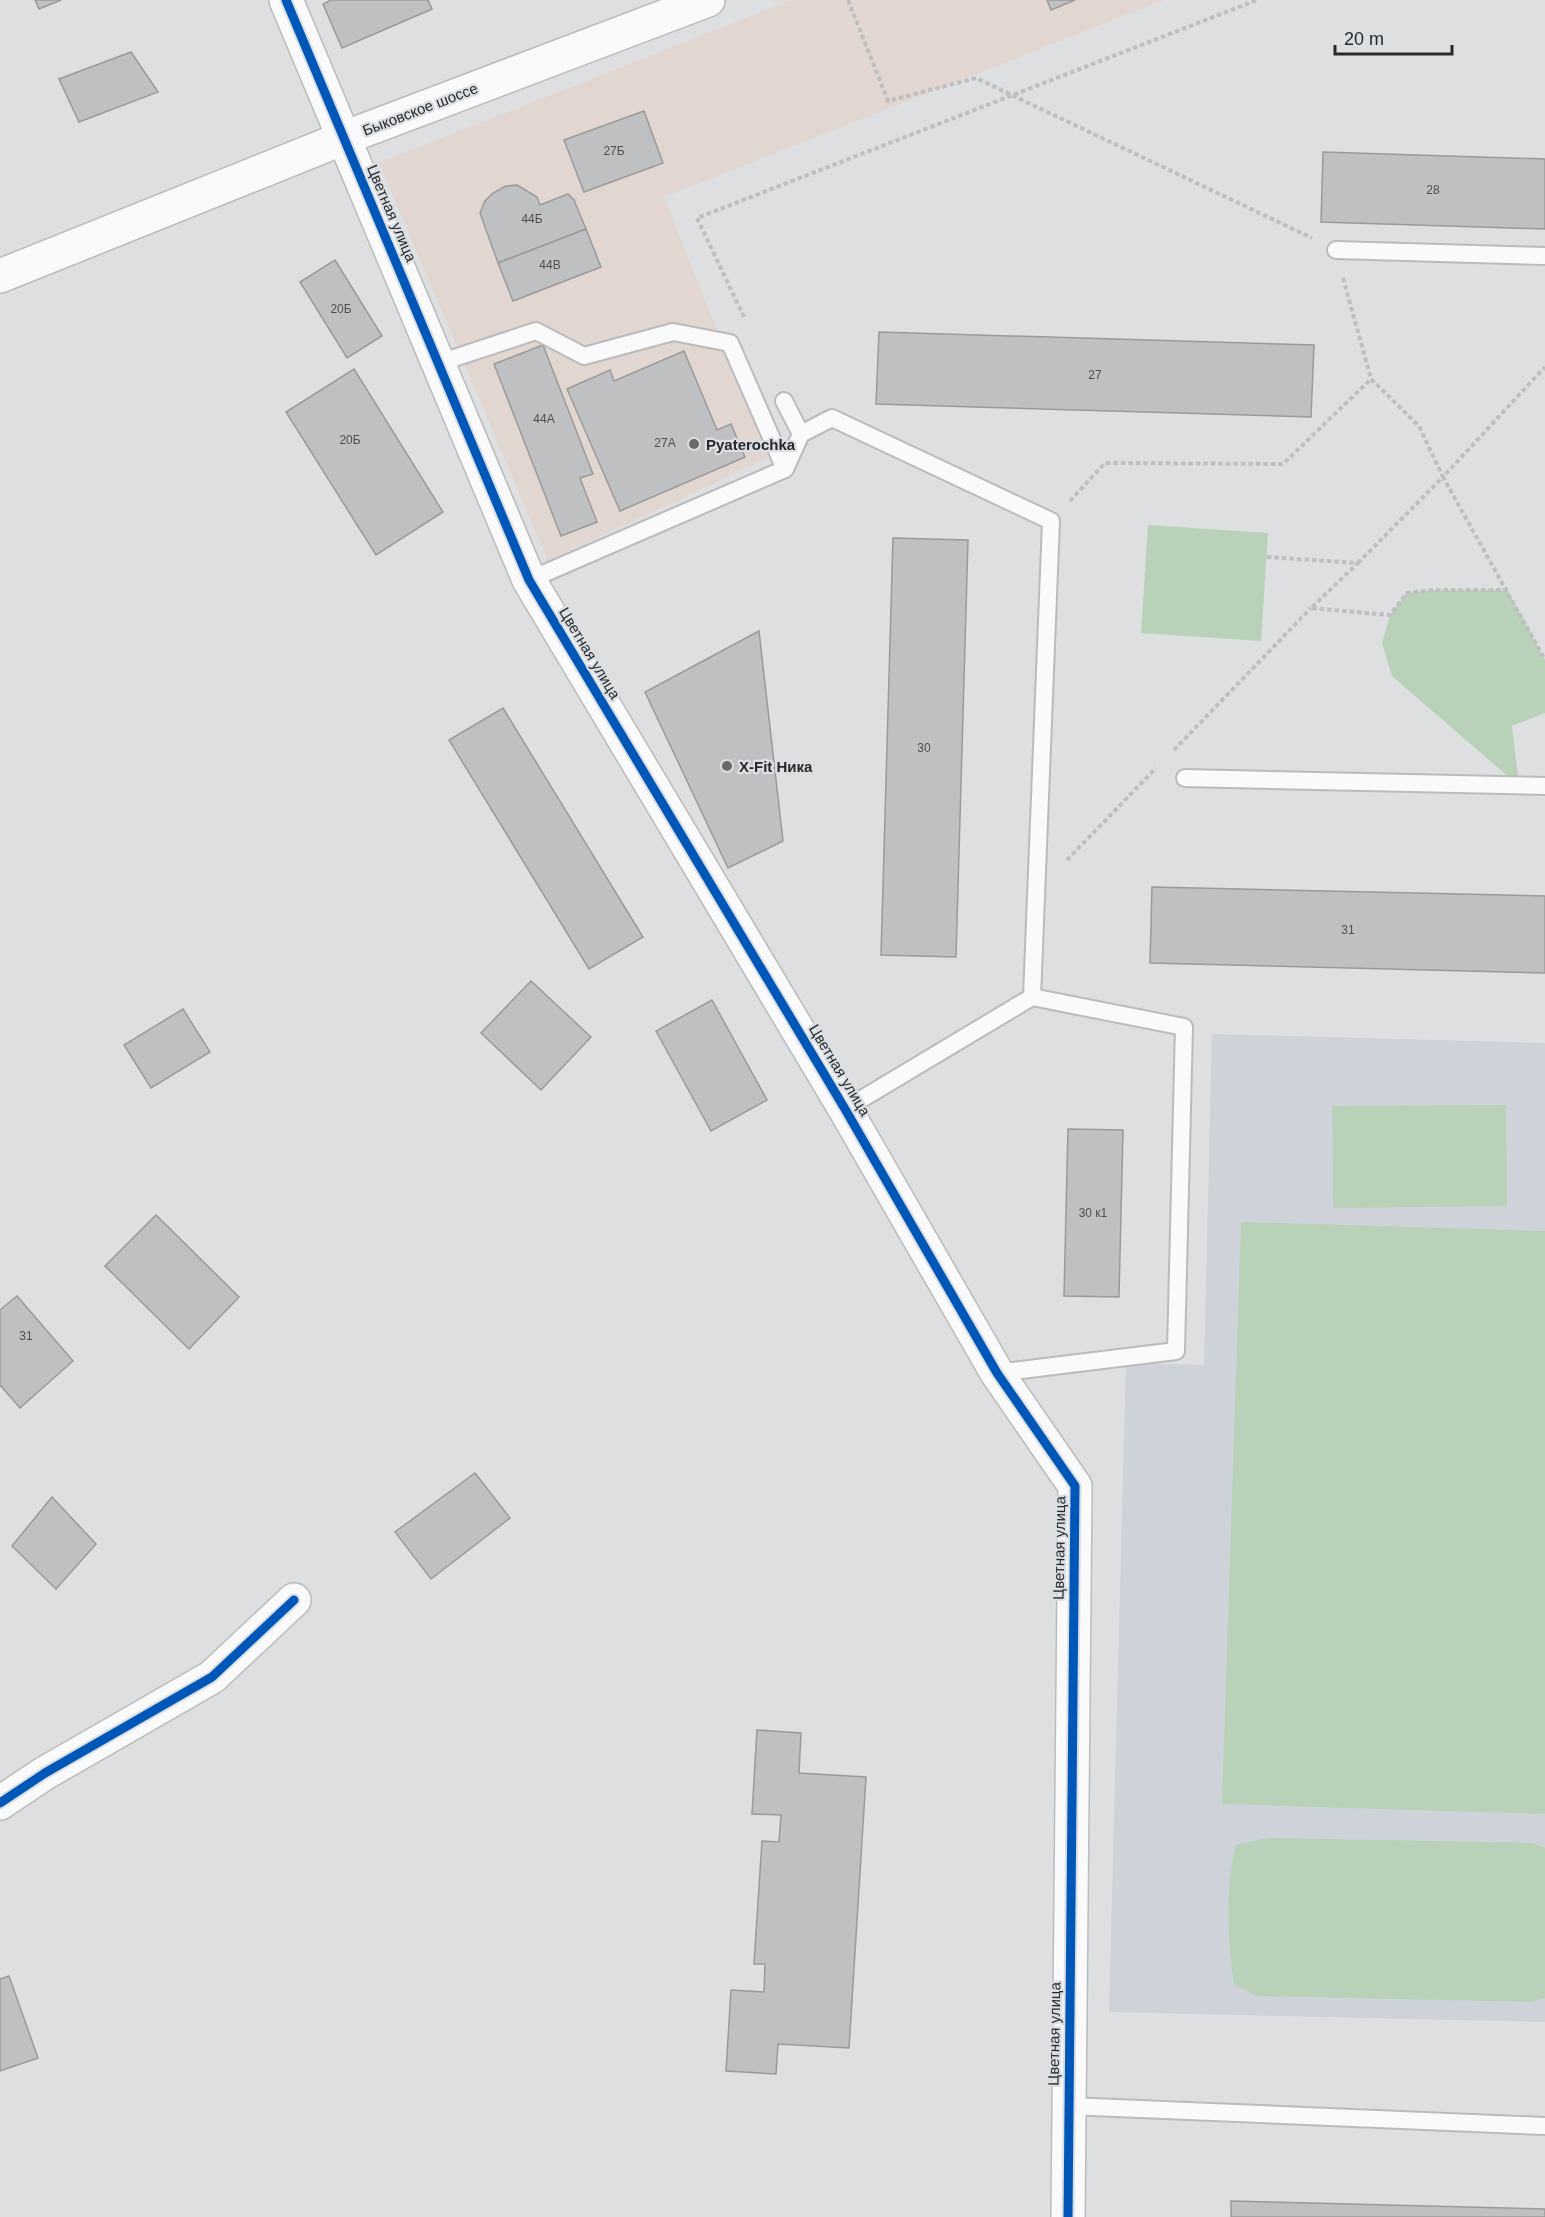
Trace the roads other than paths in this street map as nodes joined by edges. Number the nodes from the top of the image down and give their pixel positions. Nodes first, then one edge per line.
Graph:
1 (286, 0) edge
2 (708, 0) edge
3 (344, 138) junction
4 (1336, 250) road end
5 (1545, 256) edge
6 (0, 276) edge
7 (439, 363) junction
8 (784, 401) dead end
9 (801, 434) junction
10 (785, 470) junction
11 (529, 580) junction
12 (1185, 778) dead end
13 (1545, 786) edge
14 (1032, 997) junction
15 (846, 1108) junction
16 (997, 1373) junction
17 (294, 1600) dead end
18 (0, 1803) edge
19 (1068, 2106) junction
20 (1545, 2126) edge
21 (1068, 2217) edge

1 - 3 street, Цветная улица
2 - 3 street, Быковское шоссе
3 - 6 street, Быковское шоссе
3 - 7 street, Цветная улица
4 - 5 lane
7 - 10 lane
7 - 11 street, Цветная улица
8 - 9 lane
9 - 10 lane
9 - 14 lane
10 - 11 lane
11 - 15 street, Цветная улица
12 - 13 lane
14 - 15 lane
14 - 16 lane
15 - 16 street, Цветная улица
16 - 19 street, Цветная улица
17 - 18 street
19 - 20 lane
19 - 21 street, Цветная улица

